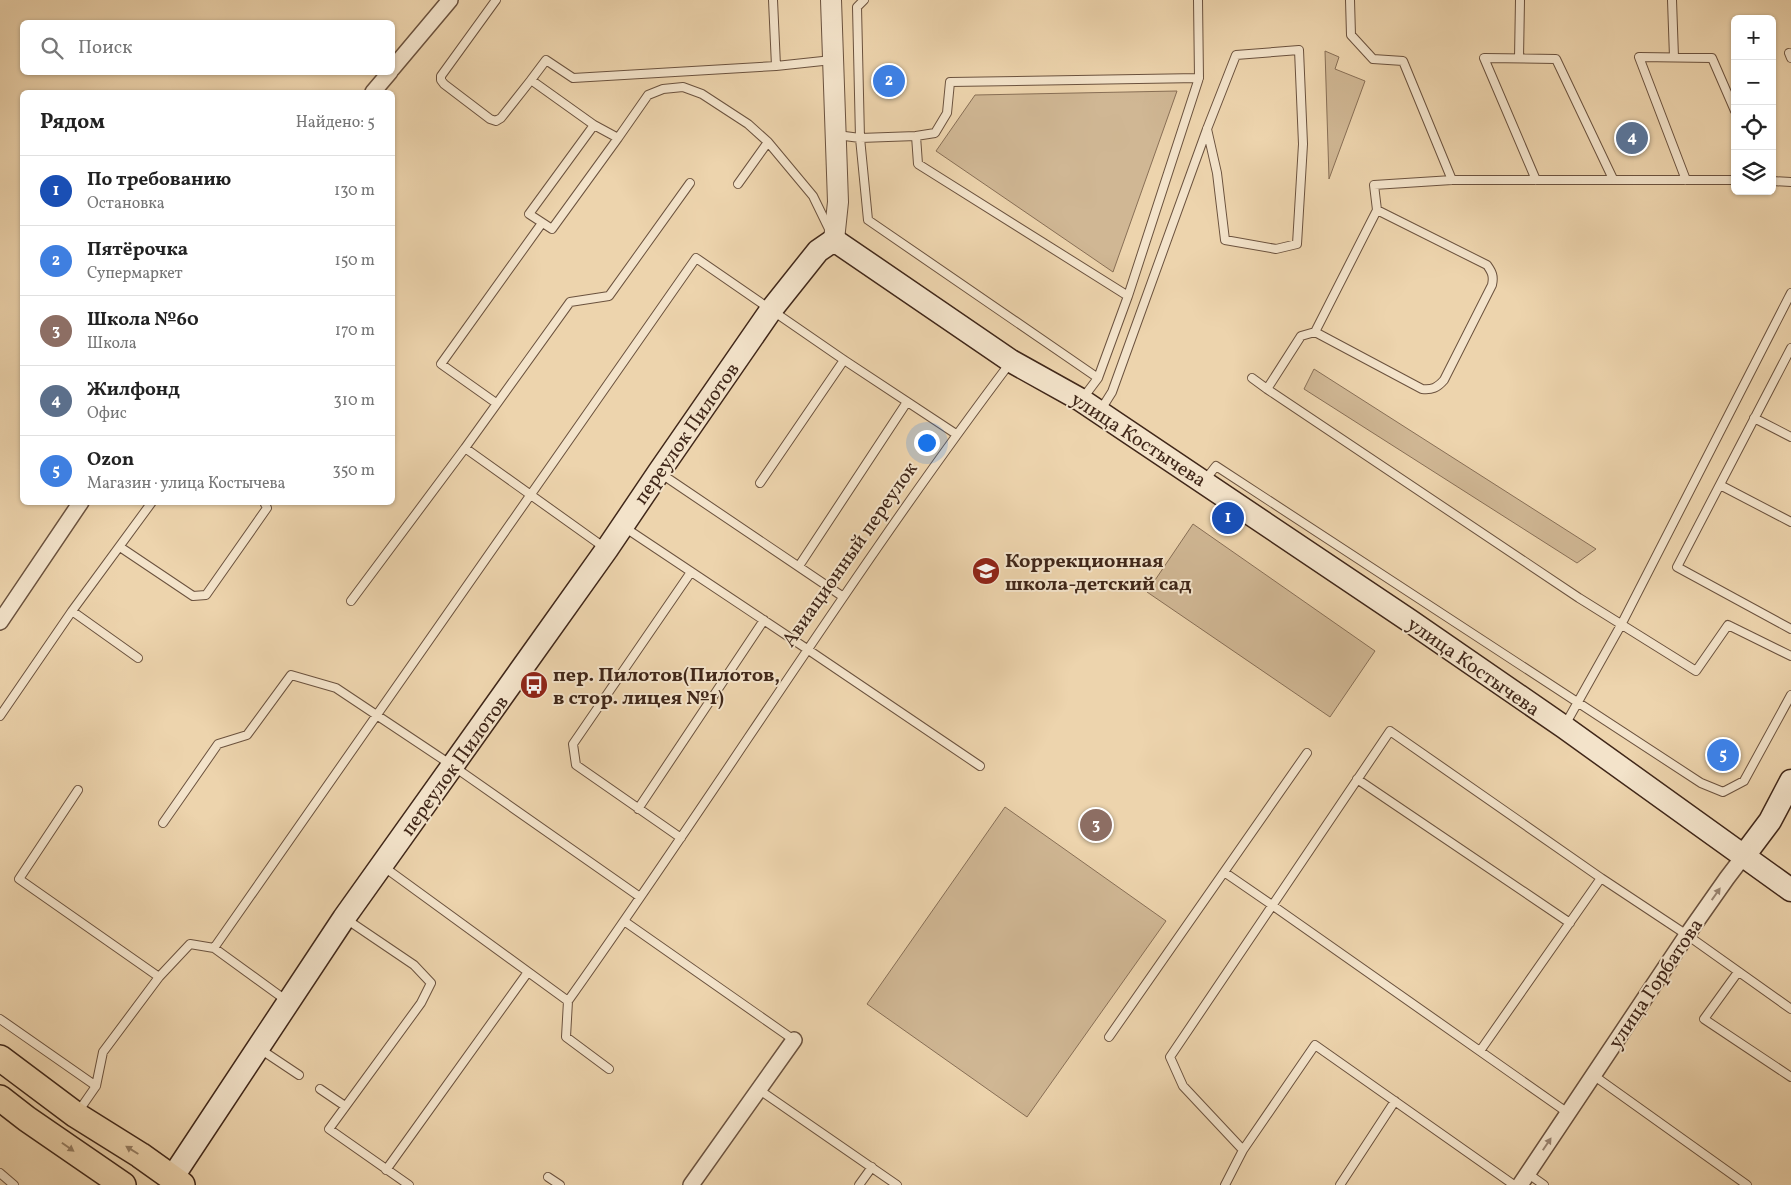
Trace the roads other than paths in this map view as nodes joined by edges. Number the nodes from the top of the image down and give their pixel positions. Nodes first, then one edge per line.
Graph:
1 (450, 0) edge
2 (496, 0) edge
3 (773, 0) edge
4 (831, 0) edge
5 (864, 0) edge
6 (1198, 0) edge
7 (1350, 0) edge
8 (1520, 0) edge
9 (1672, 0) edge
10 (1674, 57) junction
11 (1519, 58) junction
12 (832, 60) junction
13 (395, 66) edge
14 (776, 66) junction
15 (388, 75) edge
16 (1199, 78) junction
17 (531, 80) junction
18 (376, 90) edge
19 (1732, 105) edge
20 (594, 125) junction
21 (1207, 129) junction
22 (835, 135) junction
23 (916, 136) junction
24 (618, 138) junction
25 (860, 138) junction
26 (768, 142) junction
27 (1613, 179) junction
28 (1452, 180) junction
29 (1536, 180) junction
30 (1686, 180) junction
31 (1731, 180) edge
32 (1776, 181) edge
33 (1791, 182) edge
34 (690, 183) dead end
35 (738, 184) dead end
36 (1377, 210) junction
37 (542, 223) junction
38 (834, 240) junction
39 (1791, 293) edge
40 (1128, 296) junction
41 (772, 310) junction
42 (1315, 332) junction
43 (1791, 348) edge
44 (844, 360) junction
45 (1011, 362) junction
46 (1098, 378) junction
47 (1252, 378) dead end
48 (1267, 389) junction
49 (907, 402) junction
50 (496, 403) junction
51 (1090, 406) junction
52 (1754, 418) junction
53 (956, 434) junction
54 (1791, 437) edge
55 (465, 448) junction
56 (659, 472) junction
57 (1204, 481) junction
58 (760, 483) dead end
59 (1720, 485) junction
60 (530, 495) junction
61 (79, 505) edge
62 (150, 505) edge
63 (266, 505) edge
64 (1791, 522) edge
65 (622, 526) junction
66 (120, 547) junction
67 (607, 549) junction
68 (799, 566) junction
69 (691, 572) junction
70 (842, 596) junction
71 (351, 601) dead end
72 (72, 611) junction
73 (764, 620) junction
74 (0, 622) edge
75 (1621, 625) junction
76 (1791, 629) edge
77 (807, 648) junction
78 (1791, 656) edge
79 (138, 658) dead end
80 (1791, 695) edge
81 (1578, 703) junction
82 (375, 715) junction
83 (0, 716) edge
84 (1564, 727) junction
85 (1307, 753) dead end
86 (453, 766) junction
87 (980, 766) dead end
88 (1358, 779) junction
89 (1791, 781) edge
90 (78, 790) dead end
91 (638, 809) junction
92 (163, 822) dead end
93 (681, 838) junction
94 (1743, 857) junction
95 (382, 866) junction
96 (1224, 872) junction
97 (1601, 878) junction
98 (1791, 890) edge
99 (640, 897) junction
100 (1272, 905) junction
101 (344, 918) junction
102 (624, 921) junction
103 (1570, 923) junction
104 (1687, 935) junction
105 (214, 948) junction
106 (528, 972) junction
107 (1738, 972) junction
108 (159, 977) junction
109 (568, 1001) junction
110 (289, 1002) junction
111 (1791, 1009) edge
112 (0, 1019) edge
113 (1109, 1036) dead end
114 (794, 1040) joint
115 (259, 1048) junction
116 (1480, 1051) junction
117 (0, 1058) edge
118 (609, 1069) dead end
119 (299, 1075) dead end
120 (1593, 1075) junction
121 (1791, 1077) edge
122 (96, 1086) junction
123 (320, 1089) dead end
124 (758, 1090) junction
125 (0, 1098) edge
126 (1395, 1101) junction
127 (345, 1106) junction
128 (1568, 1113) junction
129 (76, 1115) junction
130 (1243, 1150) junction
131 (872, 1167) junction
132 (386, 1170) junction
133 (0, 1173) edge
134 (548, 1177) dead end
135 (1523, 1179) edge
136 (174, 1183) edge
137 (14, 1185) edge
138 (123, 1185) edge
139 (409, 1185) edge
140 (560, 1185) edge
141 (691, 1185) edge
142 (859, 1185) edge
143 (897, 1185) edge
144 (1225, 1185) edge
145 (1340, 1185) edge
146 (1514, 1185) edge
147 (1544, 1185) edge
148 (1747, 1185) edge

1 - 13 street
2 - 17 lane
3 - 14 lane
4 - 12 street
5 - 25 lane
6 - 16 lane
7 - 28 lane
8 - 11 lane
9 - 10 lane
10 - 19 lane
10 - 30 lane
11 - 27 lane
11 - 29 lane
12 - 14 lane
12 - 22 street
14 - 17 lane
15 - 18 street
16 - 23 lane
16 - 40 lane
17 - 20 lane
20 - 24 lane
20 - 37 lane
21 - 21 lane
21 - 51 lane
22 - 25 lane
22 - 38 street
23 - 25 lane
23 - 40 lane
24 - 26 lane, улица Костычева
24 - 37 lane, улица Костычева
25 - 46 lane
26 - 35 lane
26 - 38 lane, улица Костычева
27 - 29 lane
27 - 30 lane
28 - 29 lane
28 - 36 lane
30 - 31 lane
32 - 33 lane
34 - 50 lane
36 - 42 lane
36 - 42 lane
37 - 50 lane
38 - 41 main road, переулок Пилотов
38 - 45 main road, улица Костычева
39 - 75 lane
40 - 46 lane
41 - 44 lane
41 - 56 main road, переулок Пилотов
41 - 60 lane
42 - 48 lane
43 - 52 lane
44 - 49 lane
44 - 58 lane
45 - 51 main road, улица Костычева
45 - 53 lane, Авиационный переулок
46 - 51 lane
47 - 48 lane
48 - 75 lane
49 - 53 lane
49 - 68 lane
50 - 55 lane
51 - 57 main road, улица Костычева
52 - 54 lane
52 - 59 lane
53 - 70 lane, Авиационный переулок
55 - 60 lane
55 - 71 lane
56 - 65 main road, переулок Пилотов
56 - 68 lane
57 - 81 lane
57 - 84 main road, улица Костычева
59 - 64 lane
59 - 76 lane
60 - 67 lane
60 - 82 lane
61 - 74 street
62 - 66 lane
63 - 66 lane
65 - 67 main road, переулок Пилотов
65 - 69 lane
66 - 72 lane
67 - 86 main road, переулок Пилотов
68 - 70 lane
69 - 73 lane
69 - 91 lane
70 - 77 lane, Авиационный переулок
72 - 79 lane
72 - 83 lane
73 - 77 lane
73 - 91 lane
75 - 78 lane
75 - 81 lane
77 - 87 lane
77 - 93 lane, Авиационный переулок
80 - 81 lane
81 - 84 lane
82 - 86 lane
82 - 92 lane
82 - 105 lane
84 - 94 main road, улица Костычева
85 - 96 lane
86 - 95 main road, переулок Пилотов
86 - 99 lane
88 - 97 lane
88 - 100 lane
88 - 103 lane
89 - 94 main road, улица Горбатова
90 - 108 lane
91 - 93 lane
93 - 99 lane, Авиационный переулок
94 - 98 main road, улица Костычева
104 -> 94 street, улица Горбатова
95 - 101 main road, переулок Пилотов
95 - 106 lane
96 - 100 lane
96 - 113 lane
97 - 103 lane
97 - 104 lane
99 - 102 lane, Авиационный переулок
100 - 116 lane
100 - 130 lane
101 - 110 main road, переулок Пилотов
101 - 127 lane
102 - 109 lane, Авиационный переулок
102 - 114 lane
103 - 116 lane
104 - 107 lane
104 - 120 street, улица Горбатова
105 - 108 lane
105 - 110 lane
106 - 109 lane
106 - 132 lane
107 - 111 lane
107 - 121 lane
108 - 122 lane
109 - 118 lane
110 - 115 main road, переулок Пилотов
112 - 122 lane
114 - 124 street
115 - 119 lane
115 - 136 main road, переулок Пилотов
116 - 128 lane
117 - 129 main road
120 - 128 street, улица Горбатова
120 - 148 lane
122 - 129 lane
123 - 127 lane
124 - 131 lane
124 - 141 street
125 -> 138 main road
126 - 130 lane
126 - 145 lane
126 - 146 lane
127 - 132 lane
135 -> 128 street, улица Горбатова
136 -> 129 main road
130 - 144 lane
131 - 142 lane
131 - 143 lane
132 - 139 lane
133 - 137 lane
134 - 140 lane
135 - 147 lane

